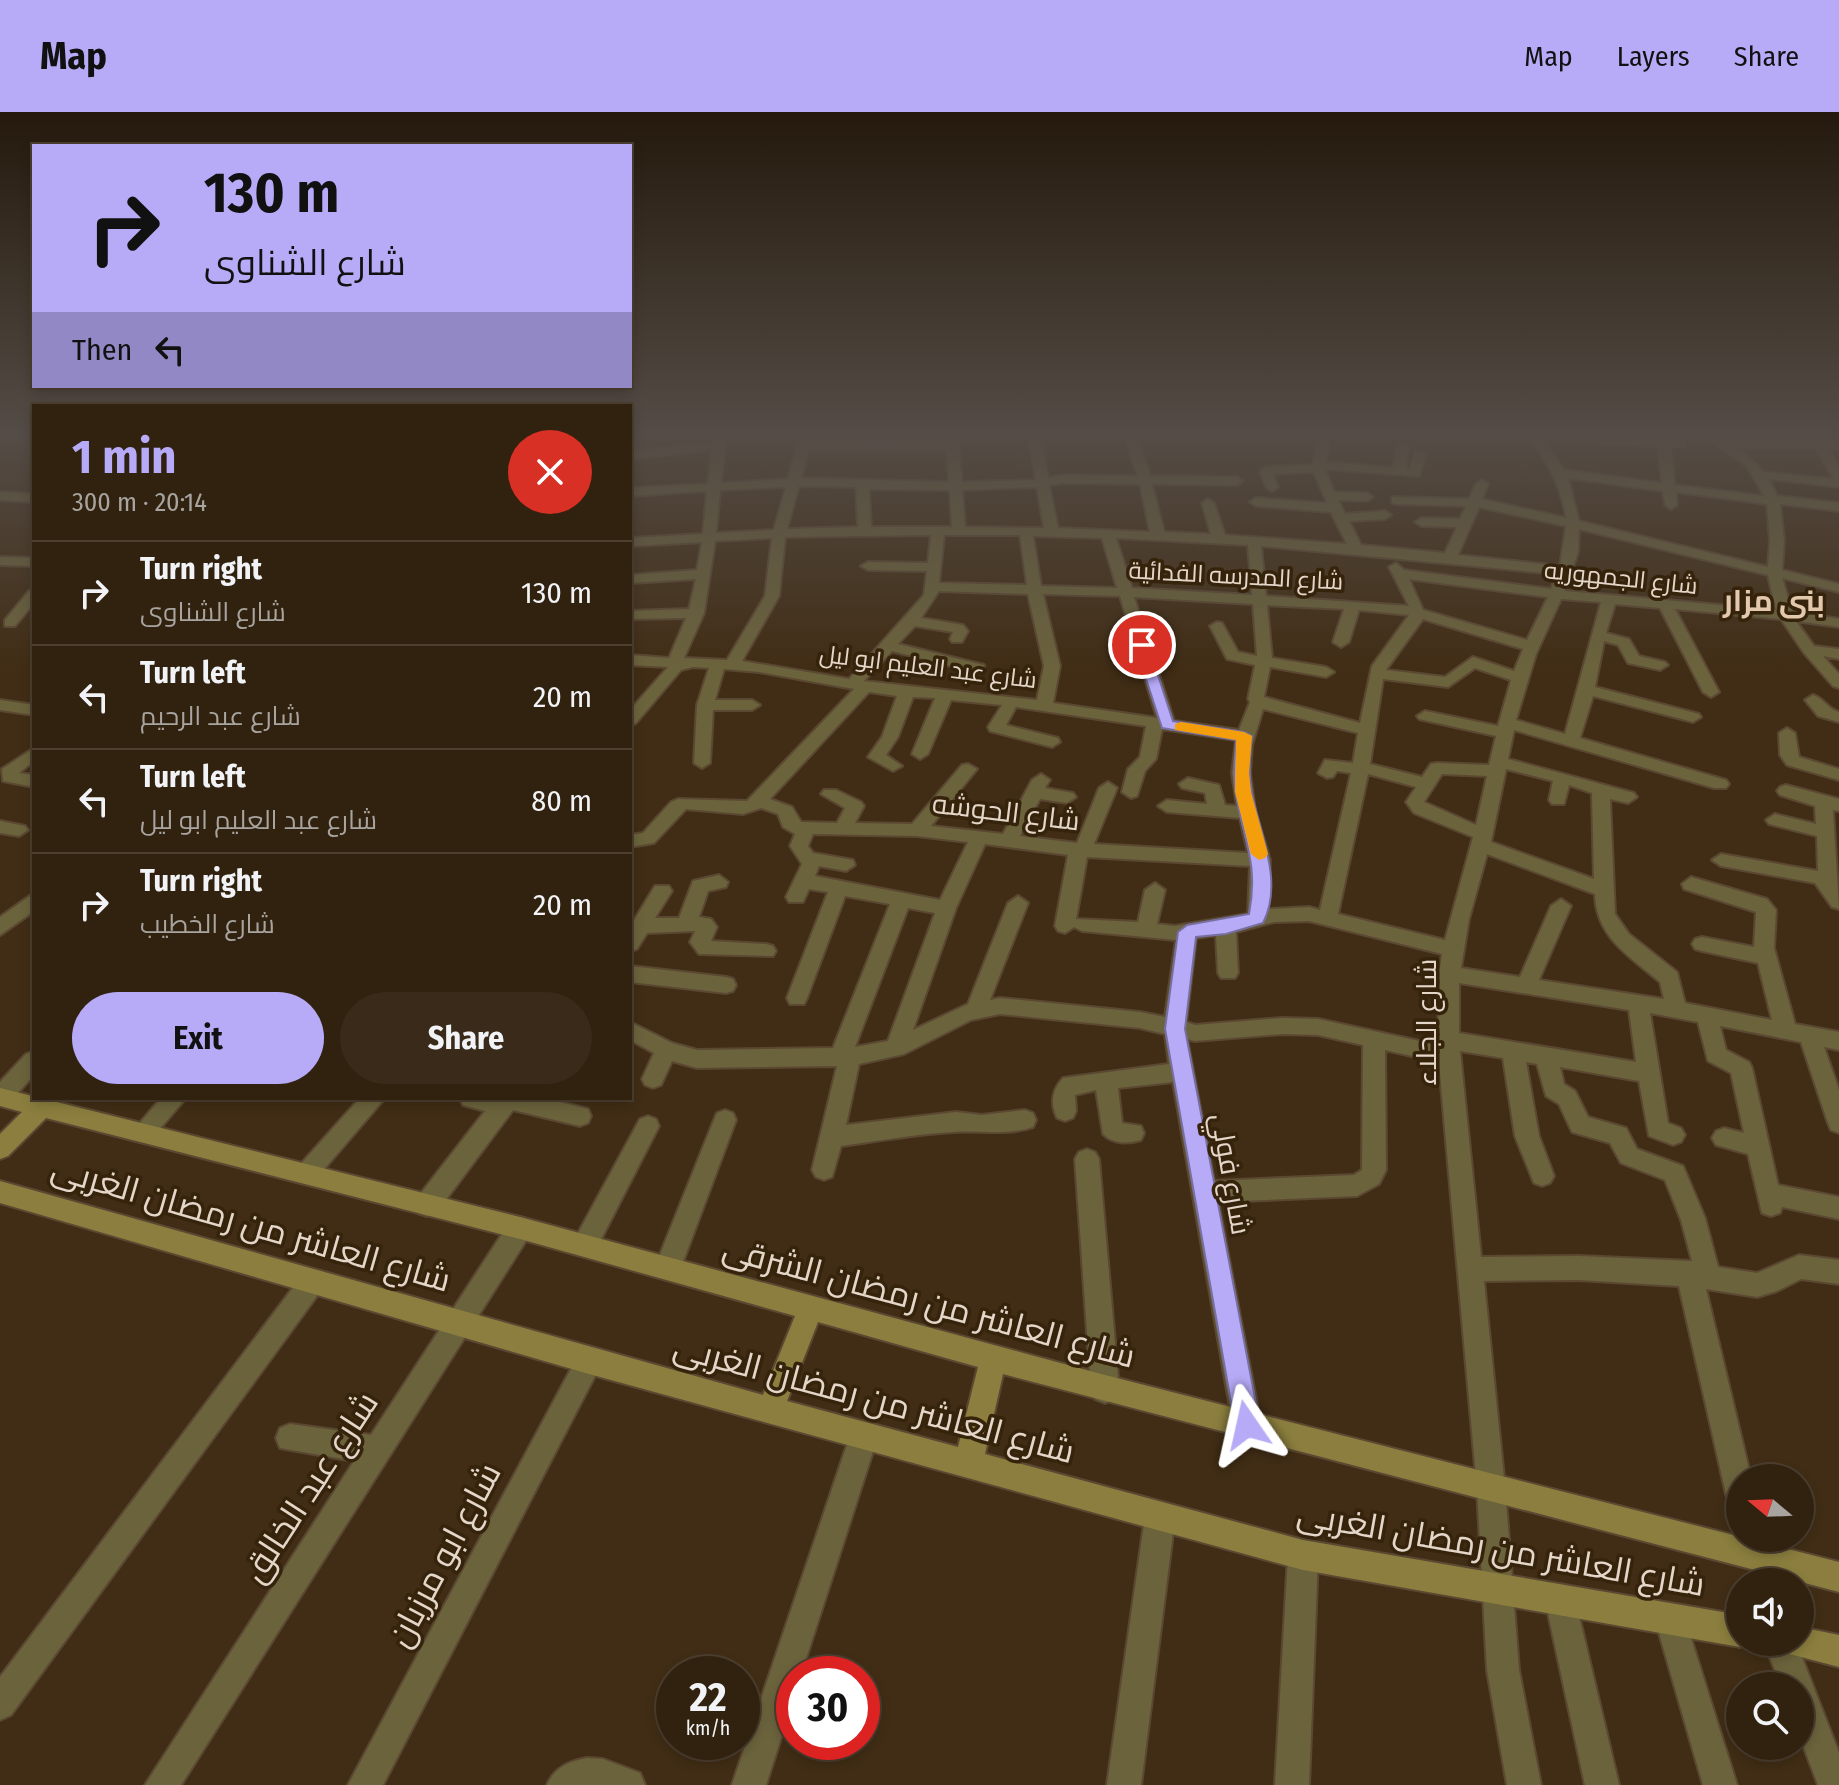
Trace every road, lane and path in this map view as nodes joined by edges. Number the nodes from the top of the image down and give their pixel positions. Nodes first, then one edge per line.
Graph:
1 (709, 513) edge
2 (784, 513) edge
3 (864, 513) edge
4 (959, 513) edge
5 (1049, 513) edge
6 (1153, 513) edge
7 (1211, 513) edge
8 (1338, 513) edge
9 (1373, 513) edge
10 (1469, 513) edge
11 (1536, 513) edge
12 (1571, 513) edge
13 (1774, 513) edge
14 (1385, 515) dead end
15 (1573, 521) junction
16 (1422, 522) dead end
17 (1465, 523) junction
18 (865, 531) junction
19 (938, 531) junction
20 (959, 532) junction
21 (1026, 533) junction
22 (1052, 534) junction
23 (779, 535) junction
24 (1108, 535) junction
25 (1158, 537) junction
26 (1219, 538) junction
27 (707, 539) junction
28 (1254, 539) junction
29 (632, 542) edge
30 (1355, 547) junction
31 (1387, 549) junction
32 (1451, 556) junction
33 (0, 561) edge
34 (32, 562) edge
35 (868, 566) dead end
36 (935, 567) junction
37 (1774, 570) junction
38 (1564, 571) junction
39 (1399, 573) junction
40 (705, 574) junction
41 (632, 579) edge
42 (933, 587) junction
43 (1839, 588) edge
44 (1035, 592) junction
45 (1125, 592) junction
46 (1555, 594) junction
47 (32, 596) edge
48 (1262, 600) junction
49 (1609, 600) junction
50 (1353, 605) junction
51 (1666, 605) junction
52 (1418, 611) junction
53 (697, 613) junction
54 (632, 615) edge
55 (1786, 615) junction
56 (911, 621) junction
57 (32, 622) edge
58 (5, 623) edge
59 (1839, 623) edge
60 (1217, 626) dead end
61 (1597, 635) junction
62 (957, 639) dead end
63 (1341, 642) dead end
64 (889, 646) junction
65 (1530, 646) junction
66 (1809, 650) junction
67 (1839, 654) edge
68 (632, 660) edge
69 (1264, 662) junction
70 (681, 663) junction
71 (725, 665) junction
72 (1660, 665) dead end
73 (979, 668) dead end
74 (1326, 672) dead end
75 (1377, 674) junction
76 (1520, 678) junction
77 (1839, 683) edge
78 (859, 686) junction
79 (1589, 690) junction
80 (907, 691) junction
81 (1711, 692) dead end
82 (945, 694) junction
83 (1813, 700) dead end
84 (1012, 701) junction
85 (1258, 702) junction
86 (0, 705) edge
87 (705, 705) junction
88 (752, 705) dead end
89 (1044, 706) junction
90 (32, 710) edge
91 (1425, 716) dead end
92 (1693, 717) dead end
93 (1839, 717) edge
94 (632, 718) edge
95 (1161, 724) junction
96 (1507, 728) junction
97 (1368, 730) junction
98 (1787, 733) dead end
99 (1244, 736) junction
100 (1569, 740) junction
101 (1052, 742) dead end
102 (920, 754) dead end
103 (32, 755) edge
104 (702, 763) dead end
105 (893, 766) dead end
106 (1499, 767) junction
107 (1361, 768) junction
108 (968, 769) dead end
109 (1327, 773) dead end
110 (1839, 775) edge
111 (4, 777) edge
112 (1562, 778) junction
113 (32, 781) edge
114 (1188, 784) dead end
115 (1426, 784) junction
116 (1720, 784) dead end
117 (1108, 788) dead end
118 (1601, 791) junction
119 (1786, 791) dead end
120 (1131, 792) dead end
121 (830, 794) dead end
122 (1067, 797) dead end
123 (1628, 797) dead end
124 (1558, 800) dead end
125 (759, 801) junction
126 (1832, 804) edge
127 (1167, 806) dead end
128 (1217, 810) junction
129 (1248, 813) junction
130 (1775, 820) dead end
131 (843, 828) junction
132 (806, 829) junction
133 (917, 830) junction
134 (1830, 835) edge
135 (979, 838) junction
136 (1482, 840) junction
137 (632, 841) edge
138 (1008, 842) junction
139 (1080, 850) junction
140 (808, 858) junction
141 (1261, 860) junction
142 (1721, 860) dead end
143 (846, 865) dead end
144 (1829, 880) edge
145 (719, 882) dead end
146 (1691, 884) dead end
147 (839, 887) junction
148 (1155, 890) dead end
149 (1604, 890) junction
150 (662, 891) dead end
151 (902, 899) junction
152 (32, 902) edge
153 (1839, 902) edge
154 (1018, 903) dead end
155 (1561, 906) dead end
156 (946, 908) junction
157 (1328, 917) junction
158 (1257, 919) junction
159 (687, 924) junction
160 (1226, 927) junction
161 (0, 928) edge
162 (1145, 932) junction
163 (1187, 932) junction
164 (635, 935) edge
165 (1702, 941) dead end
166 (1453, 949) junction
167 (766, 951) dead end
168 (1766, 957) junction
169 (1228, 973) dead end
170 (632, 974) edge
171 (1449, 974) junction
172 (726, 985) dead end
173 (1526, 986) junction
174 (797, 998) dead end
175 (1638, 1003) junction
176 (1676, 1009) junction
177 (976, 1010) junction
178 (1707, 1015) junction
179 (1175, 1029) junction
180 (632, 1031) edge
181 (1786, 1031) junction
182 (1810, 1036) junction
183 (1374, 1038) junction
184 (1839, 1041) edge
185 (896, 1048) junction
186 (1449, 1048) junction
187 (666, 1050) junction
188 (1513, 1051) junction
189 (1546, 1056) junction
190 (845, 1057) junction
191 (32, 1069) edge
192 (1182, 1072) junction
193 (1647, 1073) junction
194 (653, 1079) dead end
195 (1106, 1080) junction
196 (173, 1100) edge
197 (372, 1100) edge
198 (25, 1101) edge
199 (506, 1102) edge
200 (1065, 1111) dead end
201 (580, 1116) dead end
202 (725, 1120) dead end
203 (1025, 1120) dead end
204 (1839, 1123) edge
205 (648, 1126) dead end
206 (144, 1131) junction
207 (1133, 1133) dead end
208 (1673, 1135) dead end
209 (831, 1137) junction
210 (1724, 1138) dead end
211 (1759, 1147) junction
212 (0, 1149) edge
213 (1087, 1159) dead end
214 (824, 1170) dead end
215 (306, 1174) junction
216 (1542, 1176) dead end
217 (0, 1192) edge
218 (1203, 1192) junction
219 (427, 1205) junction
220 (1839, 1208) edge
221 (520, 1228) junction
222 (585, 1245) junction
223 (668, 1267) junction
224 (1470, 1269) junction
225 (1839, 1272) edge
226 (1699, 1274) junction
227 (313, 1281) junction
228 (811, 1307) junction
229 (458, 1323) junction
230 (993, 1358) junction
231 (589, 1361) junction
232 (1105, 1389) junction
233 (770, 1410) junction
234 (1247, 1425) junction
235 (864, 1436) junction
236 (290, 1438) dead end
237 (377, 1450) junction
238 (1734, 1464) edge
239 (968, 1465) junction
240 (1491, 1488) junction
241 (1160, 1517) junction
242 (1726, 1540) edge
243 (1769, 1552) edge
244 (1303, 1555) junction
245 (1839, 1577) edge
246 (1496, 1589) junction
247 (1560, 1599) junction
248 (1670, 1619) junction
249 (1726, 1629) edge
250 (1814, 1646) edge
251 (1839, 1651) edge
252 (0, 1704) edge
253 (1814, 1731) edge
254 (162, 1785) edge
255 (365, 1785) edge
256 (564, 1785) edge
257 (628, 1785) edge
258 (749, 1785) edge
259 (1124, 1785) edge
260 (1292, 1785) edge
261 (1524, 1785) edge
262 (1602, 1785) edge
263 (1720, 1785) edge
264 (1835, 1785) edge

1 - 27 street
2 - 23 street
3 - 18 street
4 - 20 street
5 - 22 street
6 - 25 street
7 - 26 street
8 - 30 street
9 - 14 street
10 - 17 street
11 - 15 street
12 - 15 street, شارع الجلاء
13 - 37 street
15 - 37 street
15 - 38 street, شارع الجلاء
16 - 17 street
17 - 32 street
18 - 19 street, شارع الجمهوريه
18 - 23 street, شارع الجمهوريه
19 - 20 street, شارع الجمهوريه
19 - 36 street
20 - 21 street, شارع الجمهوريه
21 - 22 street, شارع الجمهوريه
21 - 44 street
22 - 24 street, شارع الجمهوريه
23 - 27 street, شارع الجمهوريه
23 - 71 street
24 - 25 street, شارع الجمهوريه
24 - 45 street
25 - 26 street, شارع الجمهوريه
26 - 28 street, شارع الجمهوريه
27 - 29 street, شارع الجمهوريه
27 - 40 street
28 - 30 street, شارع الجمهوريه
28 - 48 street
30 - 31 street, شارع الجمهوريه
31 - 32 street, شارع الجمهوريه
31 - 39 street
32 - 38 street, شارع الجمهوريه
33 - 34 street
35 - 36 street
36 - 42 street
37 - 43 street
37 - 55 street
38 - 46 street, شارع الجلاء
39 - 46 street, شارع الجمهوريه
39 - 52 street
40 - 41 street
40 - 53 street
42 - 44 street, شارع المدرسه الفدائية
42 - 56 street
44 - 45 street, شارع المدرسه الفدائية
44 - 89 street
45 - 48 street, شارع المدرسه الفدائية
45 - 95 street
46 - 49 street, شارع الجمهوريه
46 - 65 street, شارع الجلاء
47 - 58 street
48 - 50 street, شارع المدرسه الفدائية
48 - 69 street
49 - 51 street, شارع الجمهوريه
49 - 61 street
50 - 52 street, شارع المدرسه الفدائية
50 - 63 street
51 - 55 street, شارع الجمهوريه
51 - 81 street
52 - 65 street, شارع المدرسه الفدائية
52 - 75 street
53 - 54 street
53 - 70 street
55 - 59 street, شارع الجمهوريه
55 - 66 street
56 - 62 street
56 - 64 street
57 - 58 street
60 - 69 street
61 - 72 street
61 - 79 street
64 - 73 street
64 - 78 street
65 - 76 street, شارع الجلاء
66 - 67 street
66 - 77 street
68 - 70 street, شارع عبد العليم ابو ليل
69 - 74 street
69 - 85 street
70 - 71 street, شارع عبد العليم ابو ليل
70 - 94 street
71 - 78 street, شارع عبد العليم ابو ليل
71 - 87 street
75 - 76 street
75 - 97 street
76 - 96 street, شارع الجلاء
78 - 80 street, شارع عبد العليم ابو ليل
78 - 125 street
79 - 92 street
79 - 100 street
80 - 82 street, شارع عبد العليم ابو ليل
80 - 105 street
82 - 84 street, شارع عبد العليم ابو ليل
82 - 102 street
83 - 93 street
84 - 89 street, شارع عبد العليم ابو ليل
84 - 101 street
85 - 97 street
85 - 99 street
86 - 90 street
87 - 88 street
87 - 104 street
89 - 95 street, شارع عبد العليم ابو ليل
91 - 96 street
95 - 99 street, شارع عبد العليم ابو ليل
95 - 120 street
96 - 100 street
96 - 106 street, شارع الجلاء
97 - 107 street
98 - 110 street
99 - 129 street
100 - 116 street
103 - 111 street
106 - 112 street
106 - 115 street
106 - 136 street, شارع الجلاء
107 - 109 street
107 - 115 street
107 - 157 street
108 - 133 street
111 - 113 street
112 - 118 street
112 - 124 street
114 - 128 street
115 - 136 street
117 - 139 street
118 - 123 street
118 - 149 street
119 - 126 street
121 - 131 street
122 - 138 street
125 - 132 street
125 - 137 street
126 - 134 street
127 - 128 street
128 - 129 street
129 - 141 street
130 - 134 street
131 - 132 street, شارع الحوشه
131 - 133 street, شارع الحوشه
132 - 140 street
133 - 135 street, شارع الحوشه
134 - 144 street
135 - 138 street, شارع الحوشه
135 - 156 street
136 - 149 street
136 - 166 street, شارع الجلاء
138 - 139 street, شارع الحوشه
139 - 141 street, شارع الحوشه
139 - 162 street
140 - 143 street
140 - 147 street
141 - 158 street
142 - 144 street
144 - 153 street
145 - 159 street
146 - 168 street
147 - 151 street
147 - 174 street
148 - 162 street
149 - 176 street
150 - 164 street
151 - 156 street
151 - 190 street
152 - 161 street
154 - 177 street
155 - 173 street
156 - 185 street
157 - 158 street
157 - 166 street
158 - 160 street
159 - 164 street
159 - 167 street
160 - 163 street
160 - 169 street
162 - 163 street
163 - 179 street, شارع فولي
165 - 168 street
166 - 171 street, شارع الجلاء
168 - 181 street
170 - 172 street
171 - 173 street
171 - 186 street, شارع الجلاء
173 - 175 street
175 - 176 street
175 - 193 street
176 - 178 street
177 - 179 street
177 - 185 street
178 - 181 street
178 - 211 street
179 - 183 street
179 - 192 street, شارع فولي
180 - 187 street
181 - 182 street
182 - 184 street
182 - 204 street
183 - 186 street
183 - 218 street
185 - 190 street
186 - 188 street
186 - 224 street, شارع الجلاء
187 - 190 street
187 - 194 street
188 - 189 street
188 - 216 street
189 - 193 street
189 - 226 street
190 - 209 street
191 - 198 street
192 - 195 street
192 - 218 street, شارع فولي
193 - 208 street
195 - 200 street
195 - 207 street
196 - 206 street
197 - 215 street
198 - 206 street, شارع العاشر من رمضان الشرقى
198 - 212 street
199 - 201 street
199 - 219 street
202 - 223 street
203 - 209 street
205 - 222 street
206 - 215 street, شارع العاشر من رمضان الشرقى
209 - 214 street
210 - 211 street
211 - 220 street
213 - 232 street
215 - 219 street, شارع العاشر من رمضان الشرقى
217 - 227 street, شارع العاشر من رمضان الغربى
218 - 234 street, شارع فولي
219 - 221 street, شارع العاشر من رمضان الشرقى
221 - 222 street, شارع العاشر من رمضان الشرقى
221 - 229 street, شارع عبد الخالق
222 - 223 street, شارع العاشر من رمضان الشرقى
223 - 228 street, شارع العاشر من رمضان الشرقى
224 - 226 street
224 - 240 street, شارع الجلاء
225 - 226 street
226 - 238 street
227 - 229 street, شارع العاشر من رمضان الغربى
227 - 252 street
228 - 230 street, شارع العاشر من رمضان الشرقى
228 - 233 street
229 - 231 street, شارع العاشر من رمضان الغربى
229 - 237 street, شارع عبد الخالق
230 - 232 street, شارع العاشر من رمضان الشرقى
230 - 239 street
231 - 233 street, شارع العاشر من رمضان الغربى
231 - 255 street, شارع ابو مرزبان
232 - 234 street, شارع العاشر من رمضان الشرقى
233 - 235 street, شارع العاشر من رمضان الغربى
234 - 240 street, شارع العاشر من رمضان الشرقى
235 - 239 street, شارع العاشر من رمضان الغربى
235 - 258 street
236 - 237 street
237 - 254 street, شارع عبد الخالق
239 - 241 street, شارع العاشر من رمضان الغربى
240 - 242 street, شارع العاشر من رمضان الشرقى
240 - 246 street, شارع الجلاء
241 - 244 street, شارع العاشر من رمضان الغربى
241 - 259 street
243 - 245 street, شارع العاشر من رمضان الشرقى
244 - 246 street, شارع العاشر من رمضان الغربى
244 - 260 street
246 - 247 street, شارع العاشر من رمضان الغربى
246 - 261 street, شارع الجلاء
247 - 248 street, شارع العاشر من رمضان الغربى
247 - 262 street
248 - 249 street, شارع العاشر من رمضان الغربى
248 - 263 street
250 - 251 street
253 - 264 street
256 - 257 street

